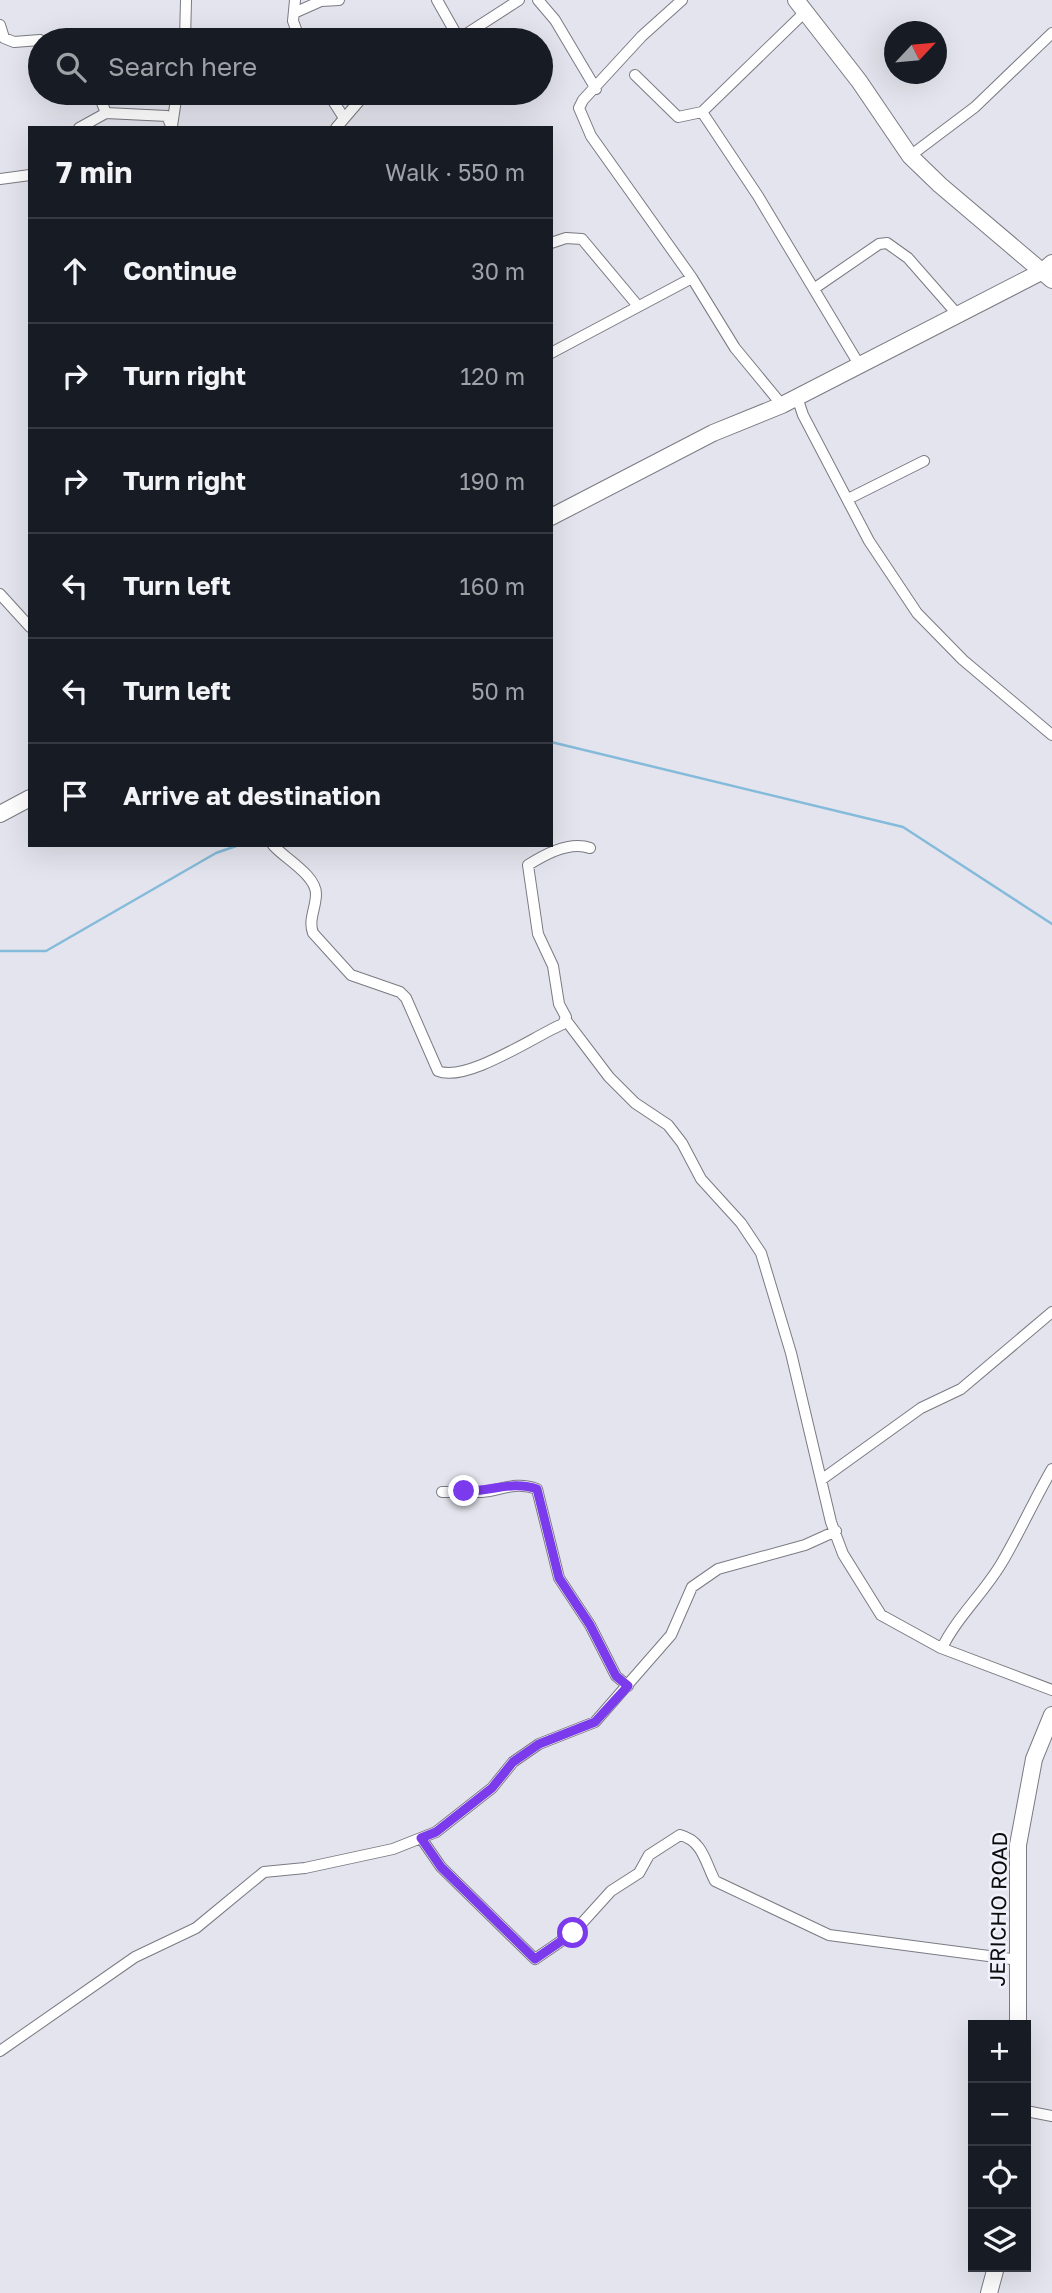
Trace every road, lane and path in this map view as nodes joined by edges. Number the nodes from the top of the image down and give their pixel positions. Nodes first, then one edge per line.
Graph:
1 (186, 0) edge
2 (295, 0) edge
3 (339, 0) edge
4 (437, 0) edge
5 (519, 0) edge
6 (538, 0) edge
7 (682, 0) edge
8 (801, 6) edge
9 (294, 13) junction
10 (0, 25) edge
11 (185, 28) edge
12 (297, 28) edge
13 (452, 28) edge
14 (475, 28) edge
15 (1052, 33) edge
16 (28, 40) edge
17 (635, 75) dead end
18 (596, 89) junction
19 (103, 105) edge
20 (175, 105) edge
21 (336, 105) edge
22 (355, 105) edge
23 (702, 112) junction
24 (106, 113) junction
25 (344, 118) junction
26 (83, 126) edge
27 (172, 126) edge
28 (172, 126) edge
29 (337, 126) edge
30 (910, 156) junction
31 (28, 175) edge
32 (0, 179) edge
33 (553, 242) edge
34 (1049, 271) edge
35 (692, 278) junction
36 (815, 288) junction
37 (638, 306) junction
38 (958, 315) junction
39 (553, 352) edge
40 (860, 366) junction
41 (797, 397) junction
42 (782, 405) junction
43 (924, 461) dead end
44 (848, 499) junction
45 (553, 516) edge
46 (0, 594) edge
47 (28, 625) edge
48 (1052, 735) edge
49 (28, 799) edge
50 (0, 814) edge
51 (275, 847) edge
52 (590, 848) dead end
53 (565, 1019) junction
54 (1052, 1312) edge
55 (1052, 1469) edge
56 (821, 1480) junction
57 (442, 1492) dead end
58 (836, 1531) junction
59 (942, 1648) junction
60 (628, 1686) junction
61 (1052, 1689) edge
62 (1052, 1715) edge
63 (421, 1838) junction
64 (1019, 1960) junction
65 (1018, 2020) edge
66 (0, 2052) edge
67 (1031, 2111) edge
68 (1052, 2116) edge
69 (995, 2272) edge
70 (989, 2293) edge

1 - 11 street
2 - 9 street
3 - 9 street
4 - 13 street
5 - 14 street
6 - 18 street
7 - 18 street
8 - 23 street
8 - 30 street
9 - 12 street
10 - 16 street
15 - 30 street
17 - 23 street
18 - 35 street
19 - 24 street
20 - 28 street
21 - 25 street
22 - 25 street
23 - 36 street
24 - 26 street
24 - 27 street
25 - 29 street
30 - 34 street
31 - 32 street
33 - 37 street
34 - 38 street
35 - 37 street
35 - 42 street
36 - 38 street
36 - 40 street
37 - 39 street
38 - 40 street
40 - 41 street
41 - 42 street
41 - 44 street
42 - 45 street
43 - 44 street
44 - 48 street
46 - 47 street
49 - 50 street
51 - 53 street
52 - 53 street
53 - 56 street
54 - 56 street
55 - 59 street
56 - 58 street
57 - 60 street
58 - 59 street
58 - 60 street
59 - 61 street
60 - 63 street
62 - 64 street, JERICHO ROAD
63 - 64 street
63 - 66 street
64 - 65 street, JERICHO ROAD
67 - 68 street
69 - 70 street

